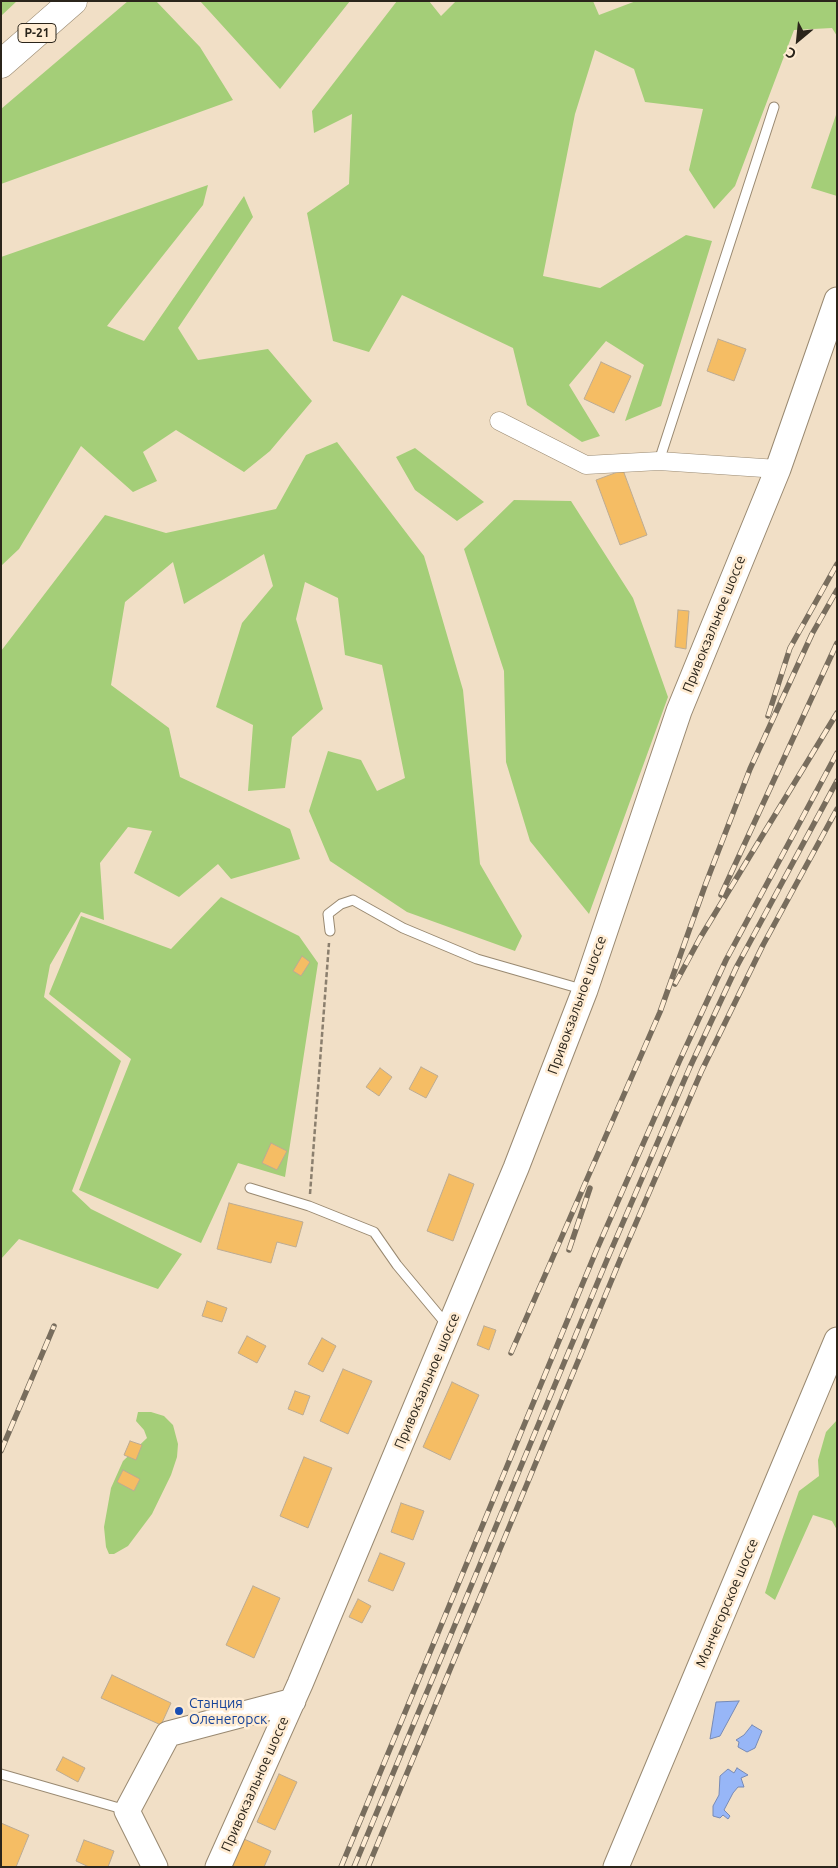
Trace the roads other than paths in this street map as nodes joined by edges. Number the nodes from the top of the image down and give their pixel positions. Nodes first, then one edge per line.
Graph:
1 (73, 1) edge
2 (1, 64) edge
3 (774, 107) dead end
4 (837, 300) edge
5 (499, 421) dead end
6 (659, 460) junction
7 (778, 469) junction
8 (330, 931) road end
9 (585, 990) junction
10 (250, 1188) dead end
11 (450, 1328) junction
12 (835, 1347) edge
13 (292, 1700) junction
14 (1, 1774) edge
15 (127, 1811) junction
16 (155, 1867) edge
17 (218, 1867) edge
18 (616, 1867) edge

1 - 2 highway, Р-21
3 - 6 lane
4 - 7 street, Привокзальное шоссе
5 - 6 street
6 - 7 street
7 - 9 street, Привокзальное шоссе
8 - 9 lane
9 - 11 street, Привокзальное шоссе
10 - 11 lane
11 - 13 street, Привокзальное шоссе
12 - 18 street, Мончегорское шоссе
13 - 15 street, Привокзальное шоссе
13 - 17 street, Привокзальное шоссе
14 - 15 lane
15 - 16 street

